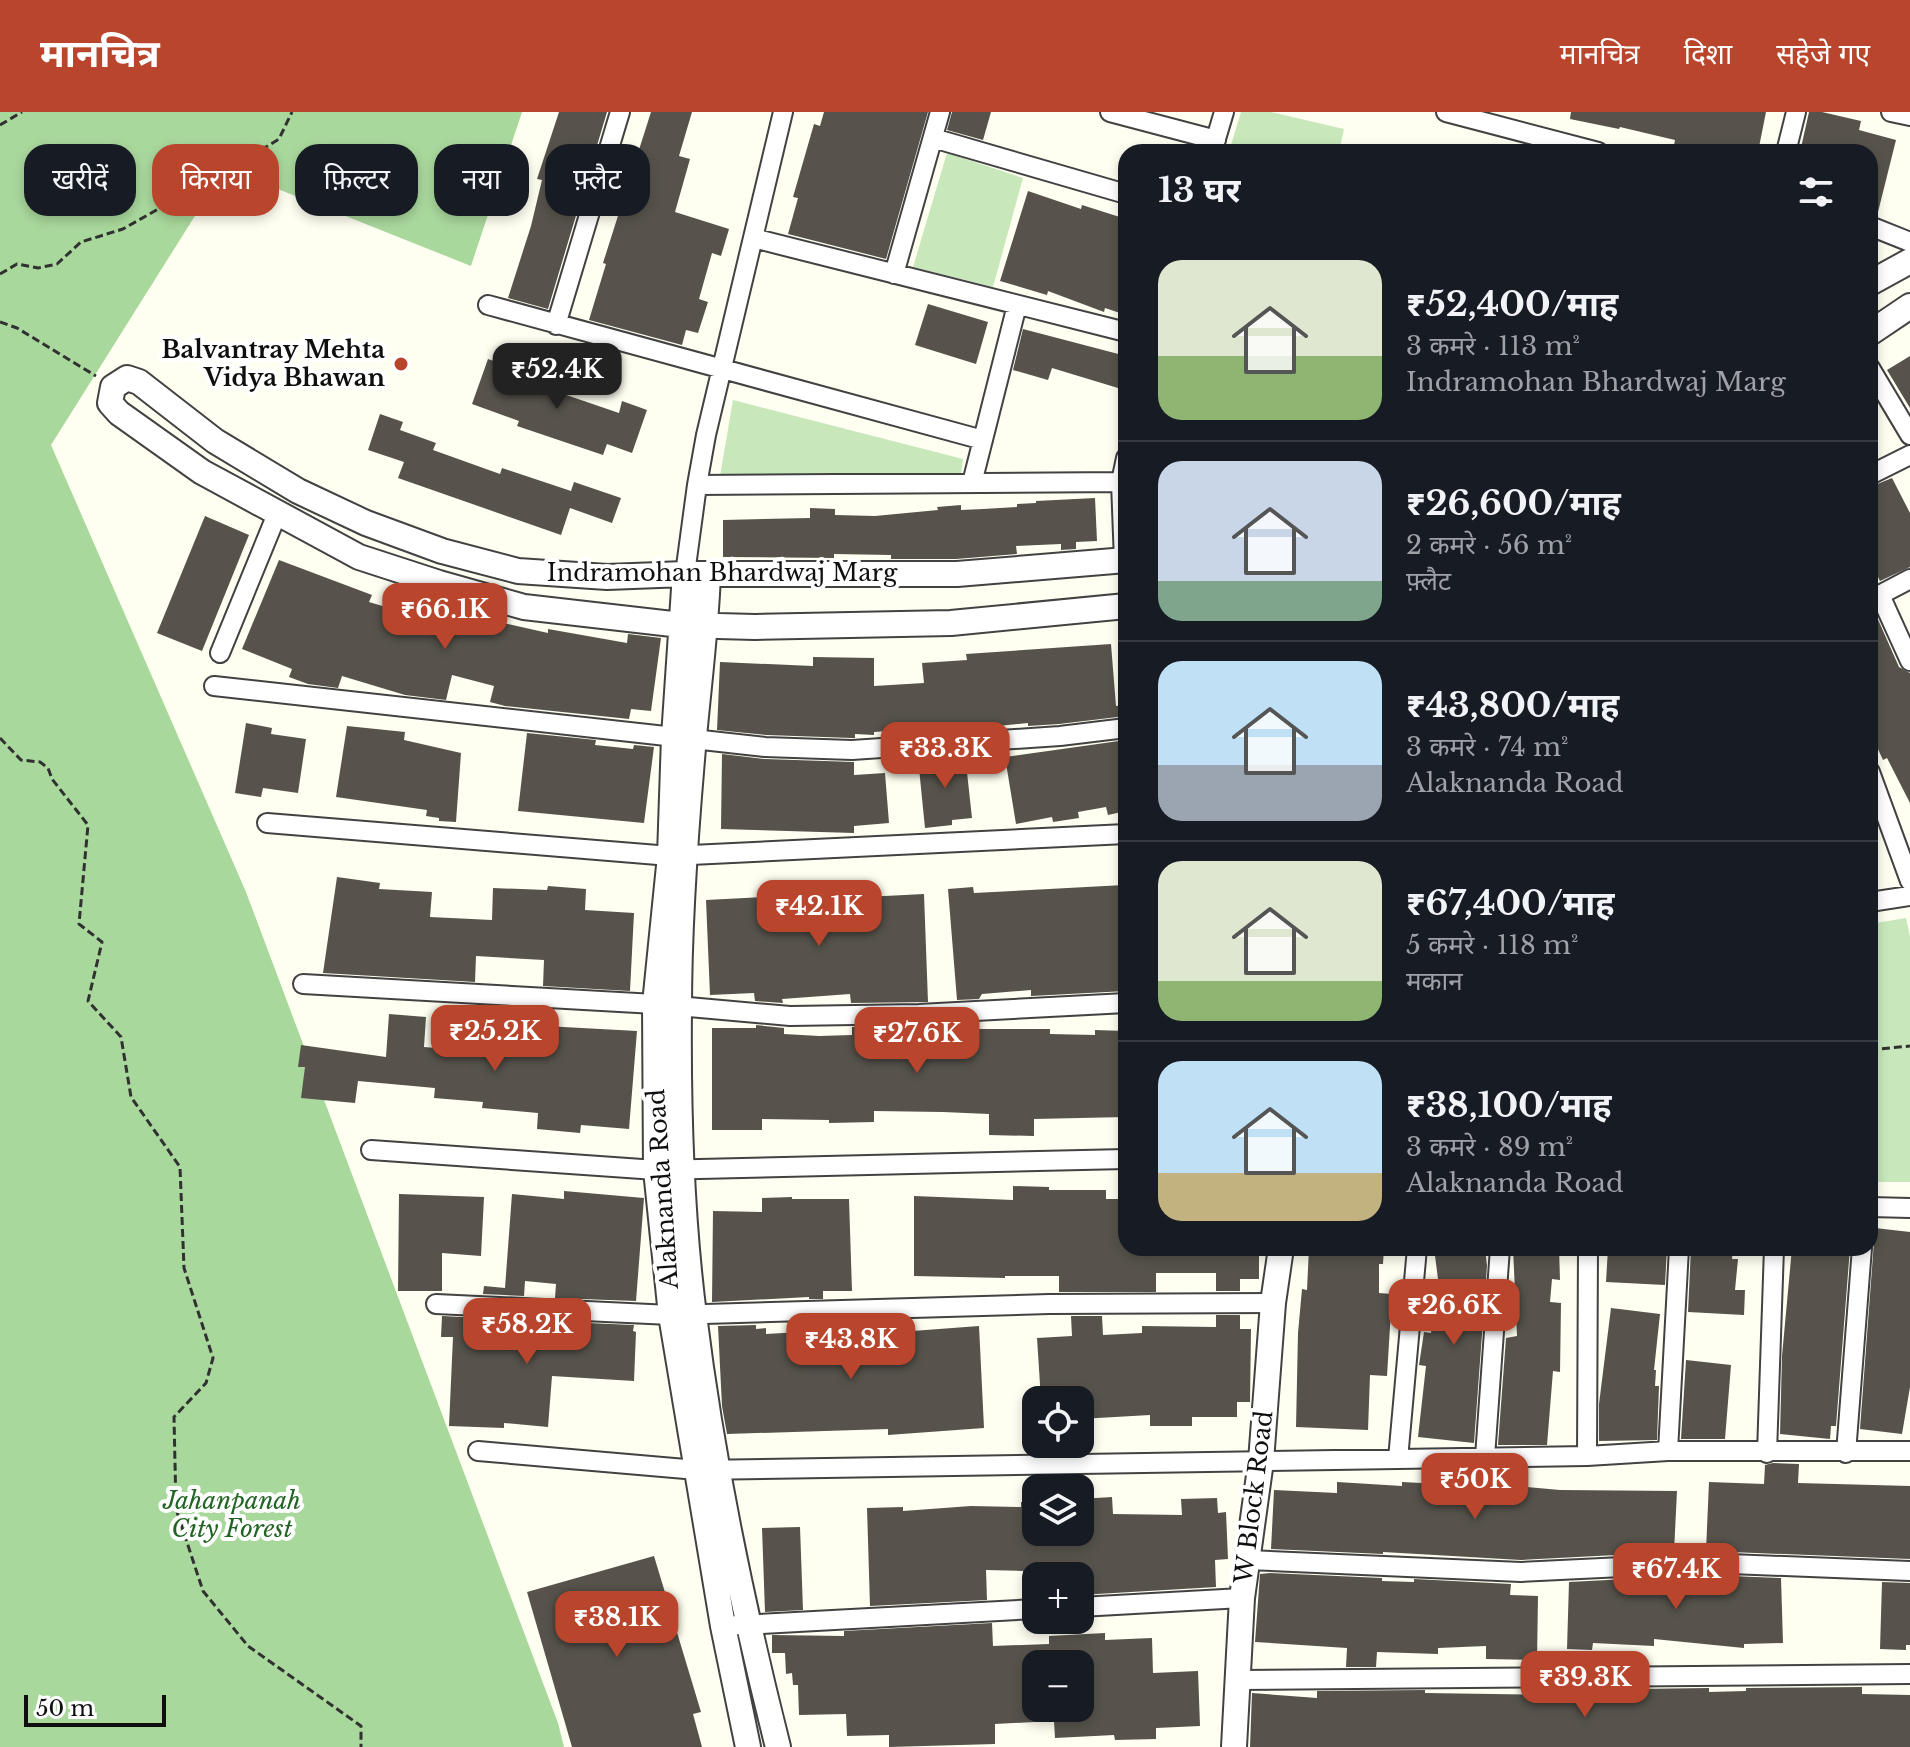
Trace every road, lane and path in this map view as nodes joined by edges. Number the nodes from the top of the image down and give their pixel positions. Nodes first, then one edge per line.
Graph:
1 (22, 112) edge
2 (292, 112) edge
3 (620, 112) edge
4 (783, 112) edge
5 (940, 112) edge
6 (1110, 112) edge
7 (1224, 112) edge
8 (1446, 112) edge
9 (1796, 112) edge
10 (1891, 112) edge
11 (1910, 116) edge
12 (0, 125) edge
13 (933, 138) junction
14 (1208, 144) edge
15 (1215, 144) edge
16 (1568, 144) edge
17 (1788, 144) edge
18 (1118, 192) edge
19 (1878, 229) edge
20 (753, 238) junction
21 (1910, 242) edge
22 (1910, 261) edge
23 (0, 274) edge
24 (894, 274) junction
25 (1878, 279) edge
26 (488, 305) dead end
27 (1017, 305) junction
28 (1910, 306) edge
29 (0, 322) edge
30 (556, 325) junction
31 (1878, 328) edge
32 (1118, 330) edge
33 (724, 371) junction
34 (1878, 381) edge
35 (113, 387) junction
36 (1910, 435) edge
37 (983, 440) junction
38 (1910, 455) edge
39 (1878, 471) edge
40 (1118, 482) edge
41 (972, 483) junction
42 (697, 485) junction
43 (277, 514) junction
44 (1118, 562) edge
45 (696, 574) junction
46 (1910, 579) edge
47 (1878, 595) edge
48 (1878, 602) edge
49 (1118, 607) edge
50 (681, 625) junction
51 (706, 626) junction
52 (220, 653) dead end
53 (1910, 661) edge
54 (214, 686) dead end
55 (1118, 729) edge
56 (0, 738) edge
57 (684, 738) junction
58 (1878, 794) edge
59 (267, 823) dead end
60 (1118, 834) edge
61 (678, 856) junction
62 (1910, 881) edge
63 (1910, 896) edge
64 (1878, 901) edge
65 (303, 984) dead end
66 (1118, 1003) edge
67 (667, 1005) junction
68 (1910, 1046) edge
69 (1878, 1049) edge
70 (371, 1150) dead end
71 (1118, 1159) edge
72 (682, 1169) junction
73 (656, 1170) junction
74 (1878, 1207) edge
75 (1910, 1208) edge
76 (1280, 1256) edge
77 (1416, 1256) edge
78 (1499, 1256) edge
79 (1588, 1256) edge
80 (1679, 1256) edge
81 (1774, 1256) edge
82 (1861, 1256) edge
83 (1273, 1303) junction
84 (436, 1304) dead end
85 (682, 1314) junction
86 (478, 1451) dead end
87 (1668, 1451) junction
88 (1910, 1451) edge
89 (1767, 1453) junction
90 (1846, 1453) junction
91 (1587, 1456) junction
92 (1485, 1457) junction
93 (1398, 1459) junction
94 (1261, 1461) junction
95 (707, 1469) junction
96 (1247, 1560) junction
97 (1910, 1571) edge
98 (1242, 1598) junction
99 (1094, 1606) edge
100 (1022, 1610) edge
101 (735, 1626) junction
102 (1910, 1674) edge
103 (1239, 1680) junction
104 (361, 1747) edge
105 (748, 1747) edge
106 (778, 1747) edge
107 (1234, 1747) edge

1 - 12 path
2 - 23 path
3 - 30 street
4 - 20 street
5 - 13 street
6 - 14 street
7 - 15 street
8 - 16 street
9 - 17 street
10 - 11 street
13 - 18 street
13 - 24 street
19 - 21 street
20 - 24 street
20 - 33 street
22 - 25 street
24 - 27 street
26 - 30 street
27 - 32 street
27 - 37 street
28 - 31 street
29 - 35 path
30 - 33 street
33 - 37 street
33 - 42 street
34 - 36 street
35 - 43 street, Indramohan Bhardwaj Marg
35 - 45 street, Indramohan Bhardwaj Marg
37 - 41 street
38 - 39 street
40 - 41 street
41 - 42 street
42 - 45 street
43 - 50 street, Indramohan Bhardwaj Marg
43 - 52 street
44 - 45 street, Indramohan Bhardwaj Marg
45 - 50 street, Alaknanda Road
45 - 51 street
46 - 47 street
48 - 53 street
49 - 51 street, Indramohan Bhardwaj Marg
50 - 51 street, Indramohan Bhardwaj Marg
50 - 57 street, Alaknanda Road
51 - 57 street
54 - 57 street
55 - 57 street
56 - 104 path
57 - 61 street, Alaknanda Road
58 - 62 street
59 - 61 street
60 - 61 street
61 - 67 street, Alaknanda Road
63 - 64 street
65 - 67 street
66 - 67 street
67 - 72 street
67 - 73 street, Alaknanda Road
68 - 69 path
70 - 73 street
71 - 72 street
72 - 73 street
72 - 85 street
73 - 85 street, Alaknanda Road
74 - 75 street
76 - 83 street, W Block Road
77 - 93 street
78 - 92 street
79 - 91 street
80 - 87 street
81 - 89 street
82 - 90 street
83 - 85 street
83 - 94 street, W Block Road
84 - 85 street
85 - 95 street, Alaknanda Road
86 - 95 street
87 - 89 street
87 - 91 street
88 - 90 street
89 - 90 street
91 - 92 street
92 - 93 street
93 - 94 street
94 - 95 street
94 - 96 street, W Block Road
95 - 101 street, Alaknanda Road
96 - 97 street
96 - 98 street, W Block Road
98 - 99 street
98 - 103 street, W Block Road
100 - 101 street
101 - 105 street, Alaknanda Road
101 - 106 street
102 - 103 street
103 - 107 street, W Block Road

